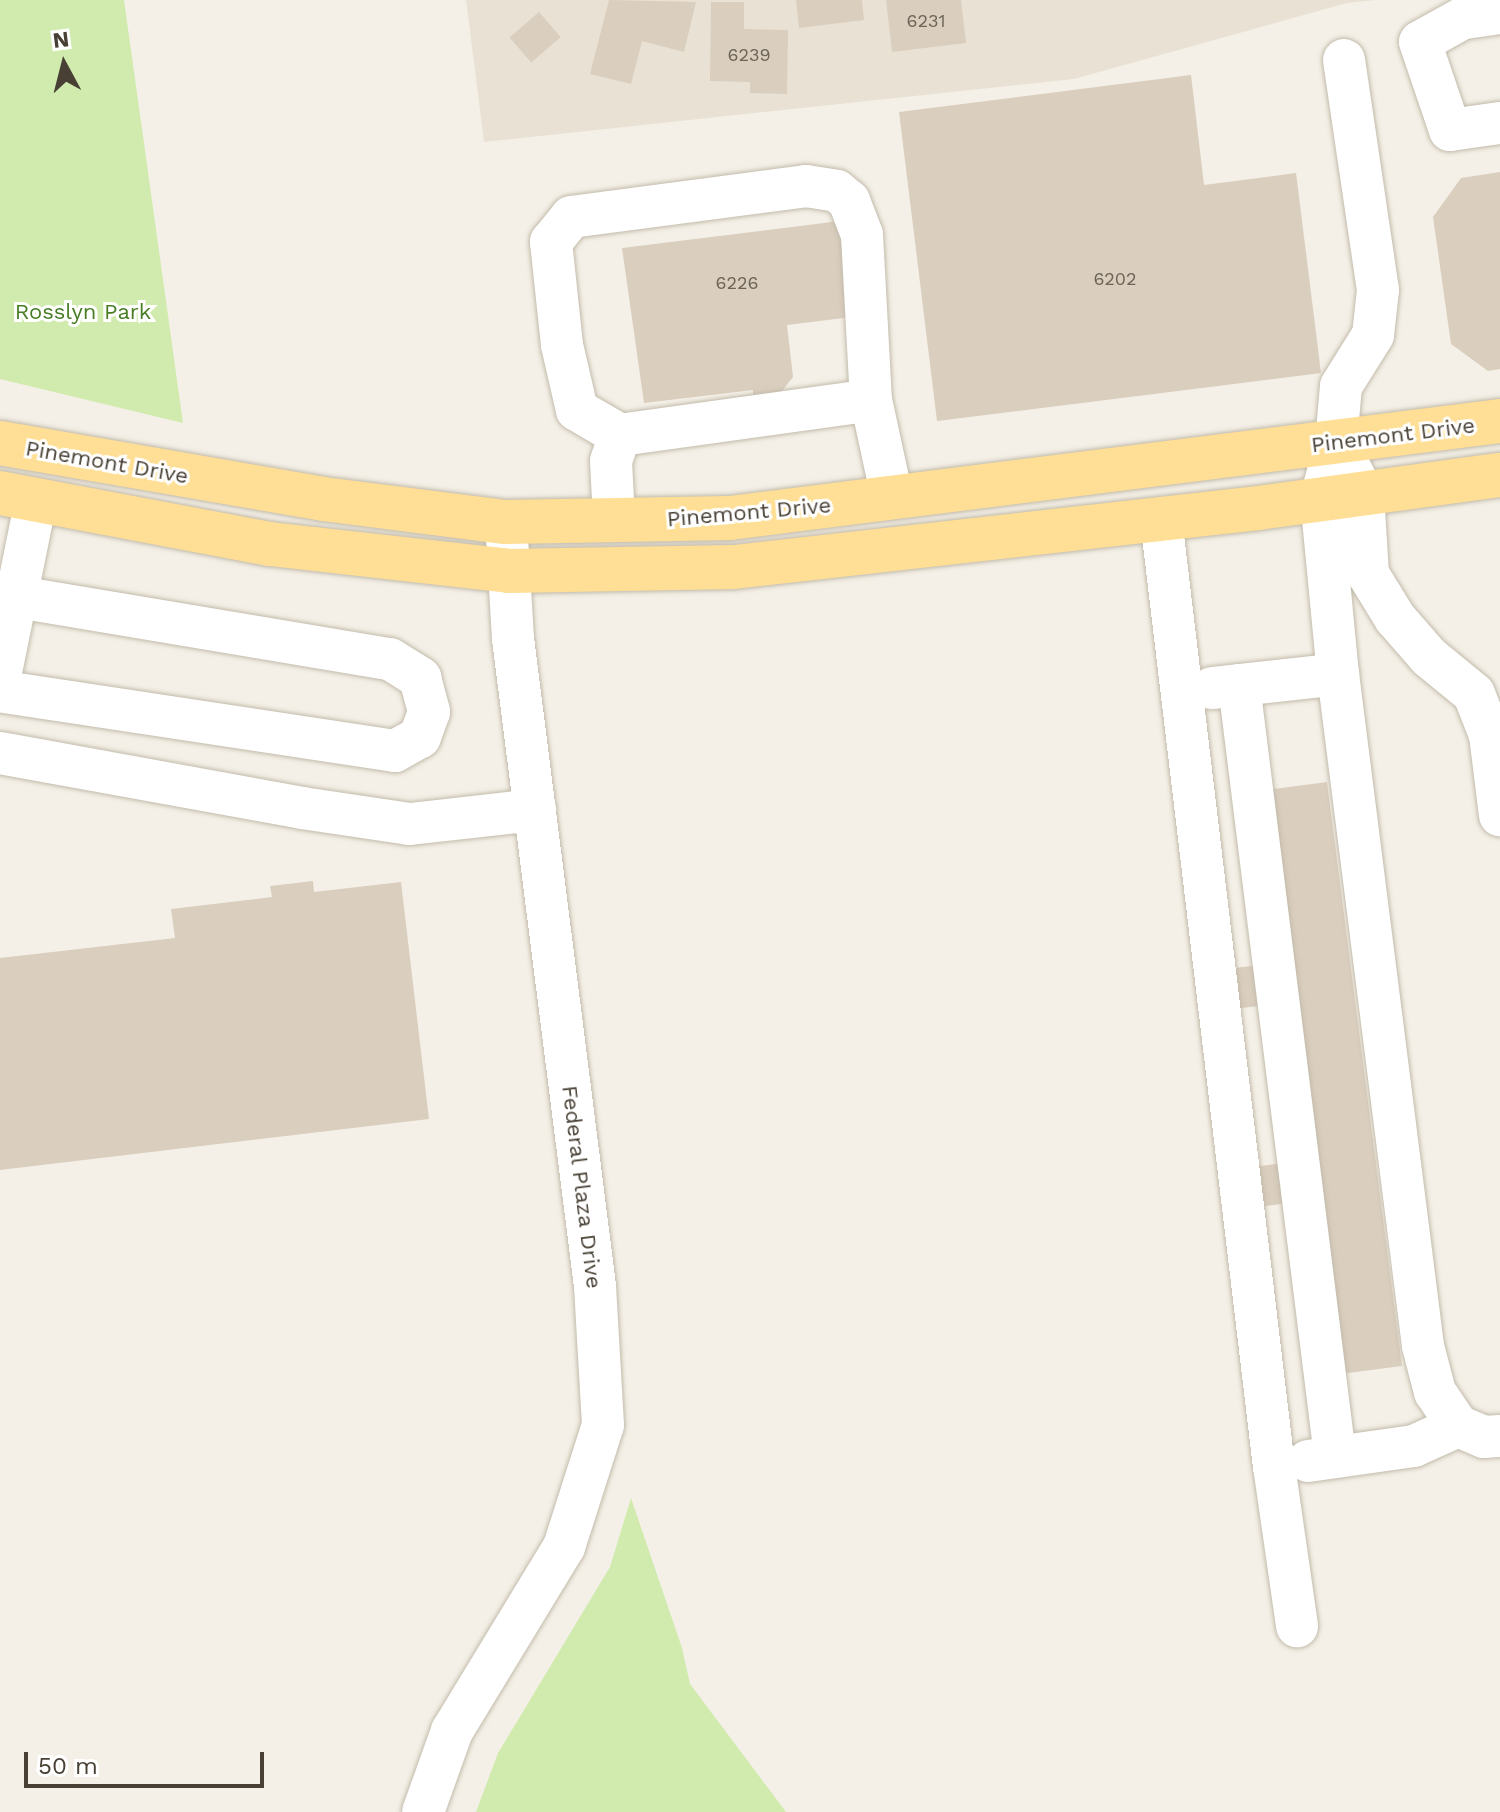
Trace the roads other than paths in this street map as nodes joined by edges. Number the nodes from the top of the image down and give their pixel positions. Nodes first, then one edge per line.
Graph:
1 (1500, 13) edge
2 (1344, 60) dead end
3 (1500, 123) edge
4 (871, 400) junction
5 (1500, 421) edge
6 (620, 435) junction
7 (1336, 442) junction
8 (0, 443) edge
9 (1500, 475) edge
10 (1342, 495) junction
11 (18, 496) edge
12 (892, 497) junction
13 (1161, 519) junction
14 (614, 520) junction
15 (506, 522) junction
16 (509, 571) junction
17 (8, 595) edge
18 (1338, 674) junction
19 (0, 677) edge
20 (1239, 685) junction
21 (0, 691) edge
22 (1180, 692) junction
23 (296, 737) junction
24 (0, 753) edge
25 (282, 804) junction
26 (535, 810) junction
27 (1500, 815) edge
28 (1458, 1426) junction
29 (1500, 1436) edge
30 (1335, 1456) junction
31 (1274, 1466) junction
32 (1297, 1626) dead end
33 (423, 1812) edge

1 - 3 street
2 - 7 street
4 - 6 street
4 - 6 street
4 - 12 street
5 - 7 main road, Pinemont Drive
6 - 14 street
7 - 10 street
7 - 12 main road, Pinemont Drive
8 - 15 main road, Pinemont Drive
9 - 10 main road
10 - 13 main road
10 - 18 street
10 - 27 street
11 - 16 main road
11 - 17 street
12 - 14 main road, Pinemont Drive
13 - 16 main road
13 - 22 street
14 - 15 main road, Pinemont Drive
15 - 16 street, Federal Plaza Drive
16 - 26 street, Federal Plaza Drive
17 - 19 street
17 - 23 street
18 - 20 street
18 - 28 street
20 - 22 street
20 - 30 street
21 - 23 street
22 - 31 street
23 - 25 street
24 - 25 street
25 - 26 street
26 - 33 street, Federal Plaza Drive
28 - 29 street
28 - 30 street
30 - 31 street
31 - 32 street

